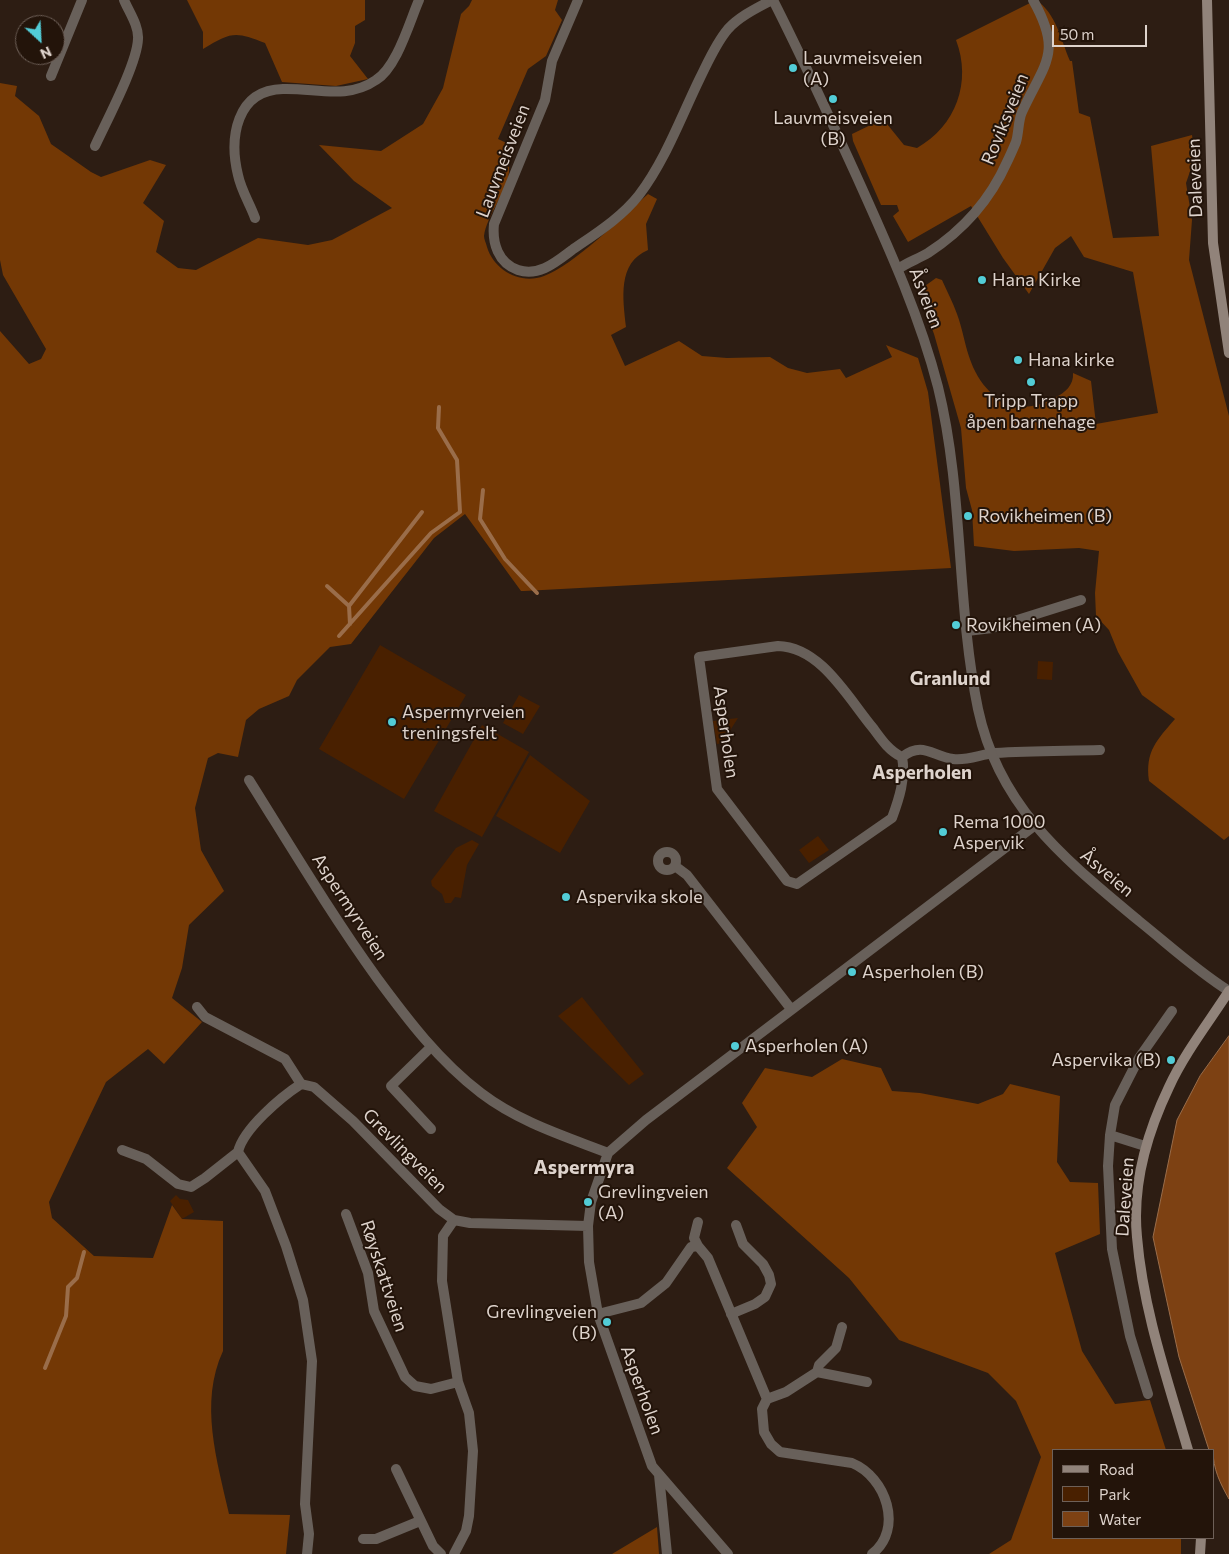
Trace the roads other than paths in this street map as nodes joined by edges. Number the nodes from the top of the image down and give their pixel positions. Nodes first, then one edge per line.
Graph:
1 (82, 0) edge
2 (124, 0) edge
3 (419, 0) edge
4 (578, 0) edge
5 (772, 0) edge
6 (1033, 0) edge
7 (1207, 0) edge
8 (50, 76) dead end
9 (96, 146) dead end
10 (255, 218) dead end
11 (898, 269) junction
12 (1229, 353) edge
13 (1081, 600) dead end
14 (967, 631) junction
15 (1100, 750) dead end
16 (992, 753) junction
17 (902, 757) junction
18 (249, 780) dead end
19 (1034, 826) junction
20 (675, 866) dead end
21 (1229, 991) edge
22 (197, 1008) dead end
23 (791, 1009) junction
24 (1172, 1010) dead end
25 (430, 1048) junction
26 (301, 1084) junction
27 (431, 1128) dead end
28 (1110, 1134) junction
29 (1145, 1146) junction
30 (122, 1150) dead end
31 (238, 1152) junction
32 (608, 1153) junction
33 (346, 1214) dead end
34 (454, 1220) junction
35 (698, 1222) dead end
36 (736, 1225) dead end
37 (588, 1226) junction
38 (698, 1246) junction
39 (598, 1314) junction
40 (731, 1314) junction
41 (842, 1327) dead end
42 (817, 1372) junction
43 (458, 1382) junction
44 (867, 1382) dead end
45 (1148, 1394) dead end
46 (767, 1399) junction
47 (1188, 1449) edge
48 (396, 1469) dead end
49 (659, 1474) junction
50 (420, 1520) junction
51 (364, 1539) dead end
52 (1201, 1539) edge
53 (307, 1554) edge
54 (441, 1554) edge
55 (454, 1554) edge
56 (667, 1554) edge
57 (728, 1554) edge
58 (872, 1554) edge
59 (1200, 1554) edge

1 - 8 street
2 - 9 street
3 - 10 street
4 - 5 street, Lauvmeisveien
5 - 11 street, Åsveien
6 - 11 street, Roviksveien
7 - 12 main road, Daleveien
11 - 14 street, Åsveien
13 - 14 street
14 - 16 street, Åsveien
15 - 16 street
16 - 17 street
16 - 19 street, Åsveien
17 - 17 street, Asperholen
18 - 25 street, Aspermyrveien
19 - 21 street, Åsveien
19 - 23 street
20 - 23 street
21 - 29 main road, Daleveien
22 - 26 street
23 - 32 street
24 - 28 street, Daleveien
25 - 27 street
25 - 32 street, Aspermyrveien
26 - 31 street
26 - 34 street, Grevlingveien
28 - 29 street
28 - 45 street, Daleveien
29 - 47 main road, Daleveien
30 - 31 street
31 - 53 street
32 - 37 street, Asperholen
33 - 43 street, Røyskattveien
34 - 37 street
34 - 43 street
35 - 38 street
36 - 40 street
37 - 39 street, Asperholen
38 - 39 street
38 - 40 street
39 - 49 street, Asperholen
40 - 46 street
41 - 42 street
42 - 44 street
42 - 46 street
43 - 55 street
46 - 58 street
48 - 50 street
49 - 56 street, Asperholen
49 - 57 street, Asperholen
50 - 51 street
50 - 54 street
52 - 59 main road

